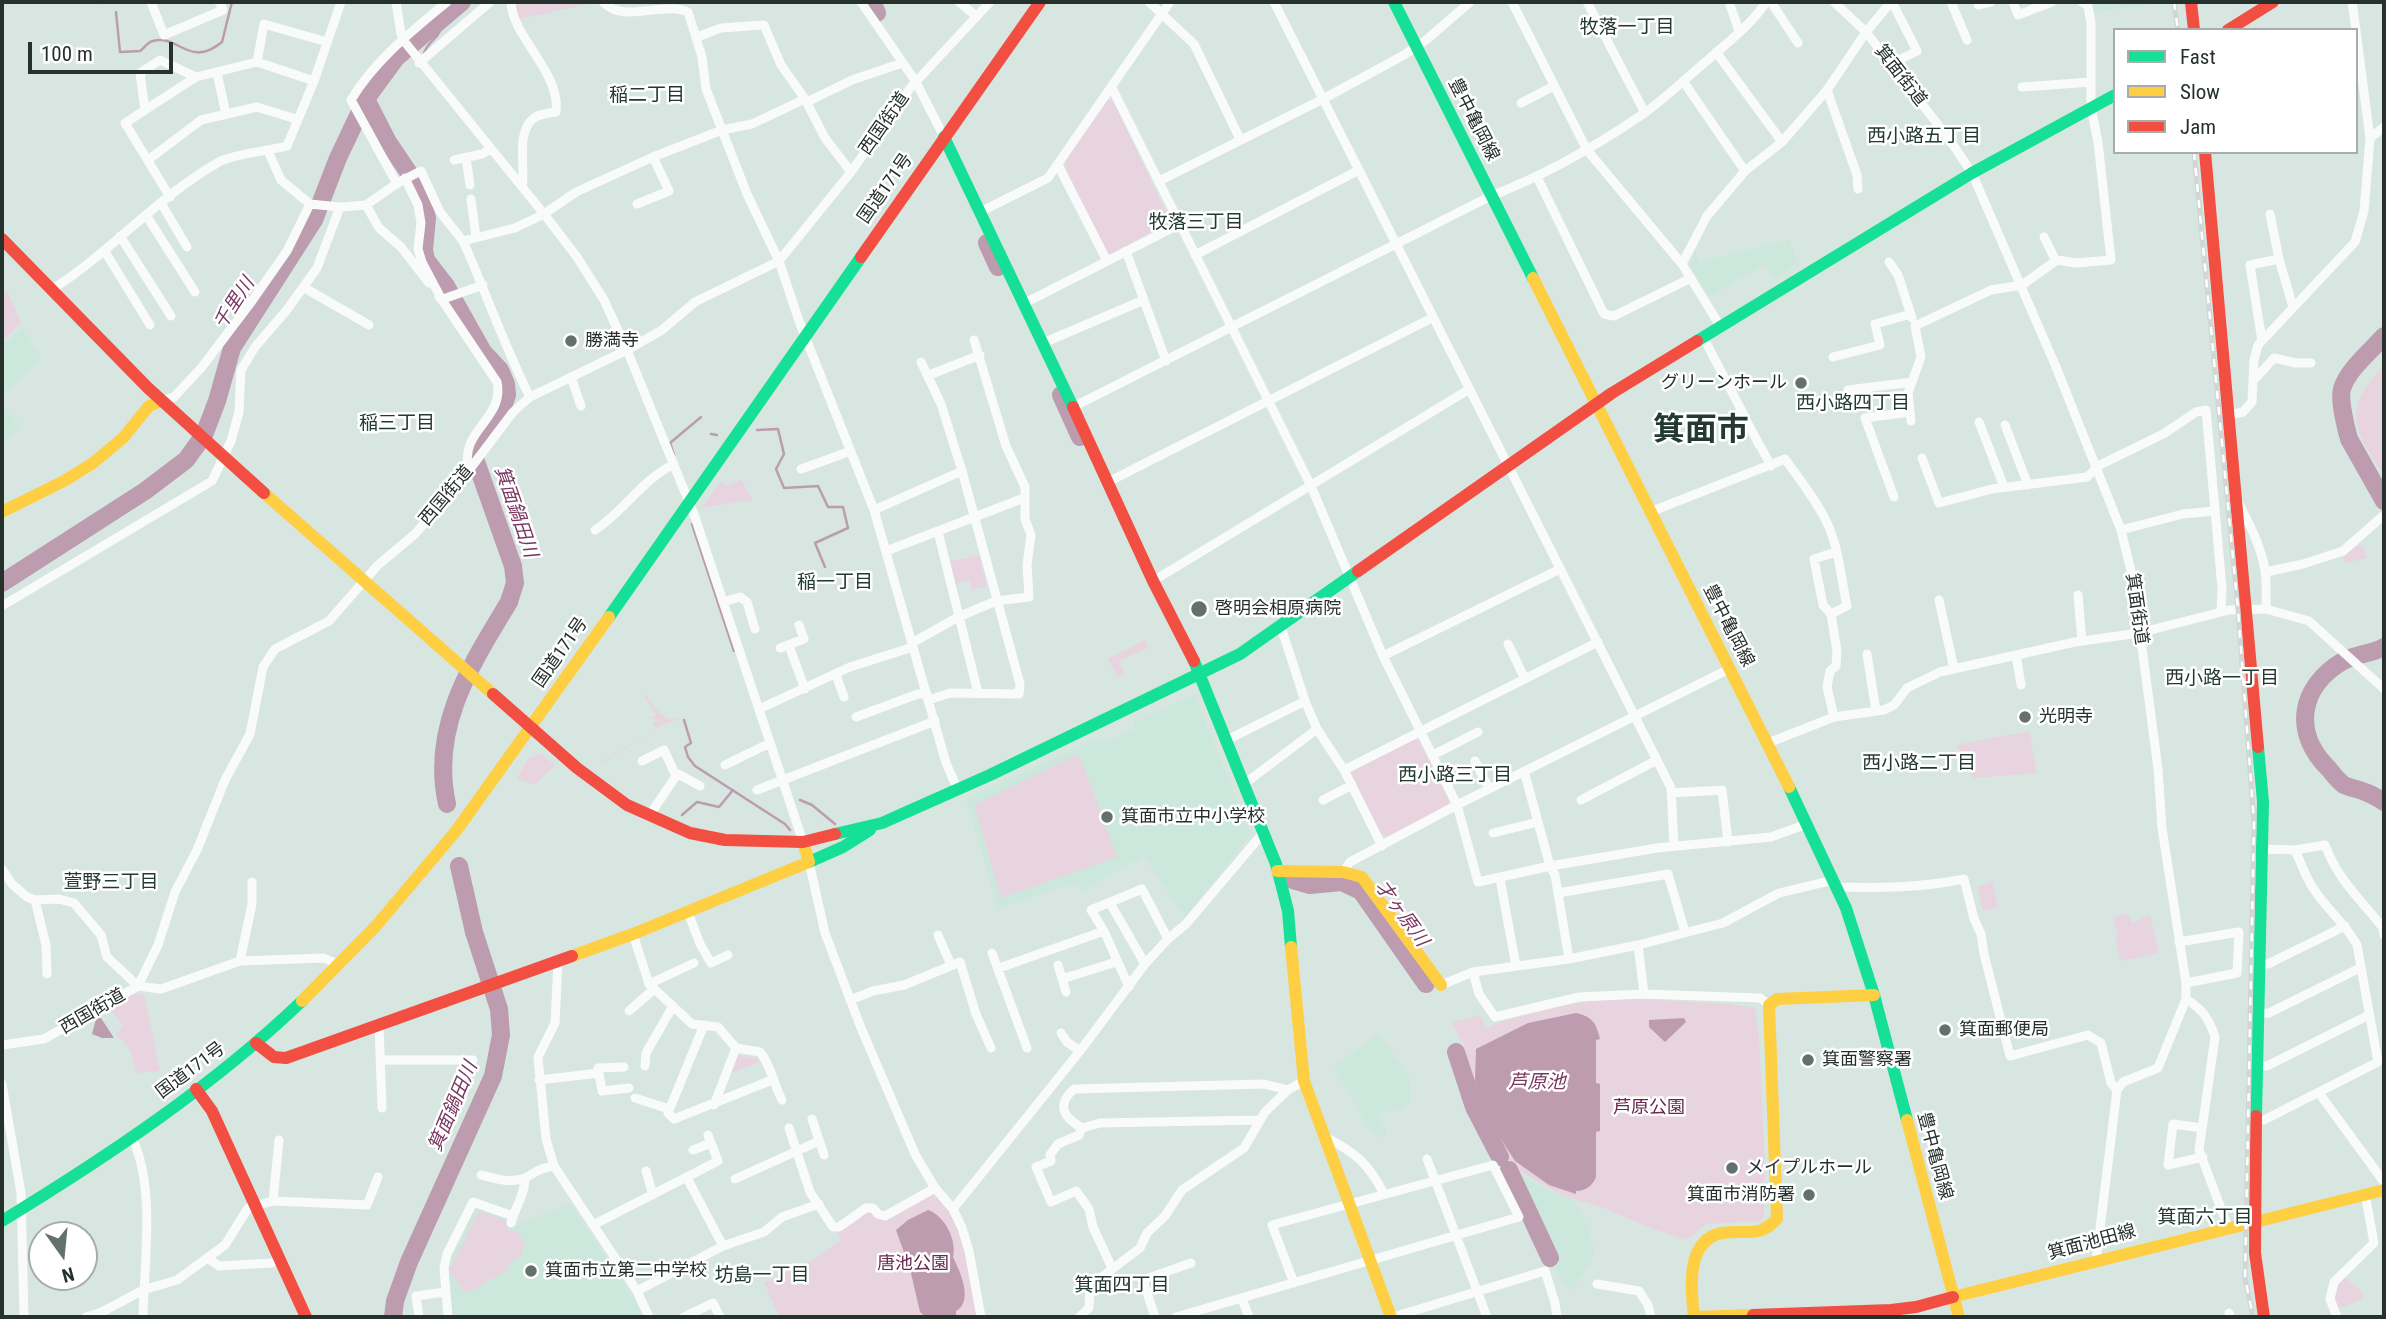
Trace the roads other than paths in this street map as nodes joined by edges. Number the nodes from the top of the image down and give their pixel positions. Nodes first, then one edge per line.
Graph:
1 (151, 2) edge
2 (219, 2) edge
3 (341, 2) edge
4 (396, 2) edge
5 (447, 2) edge
6 (490, 2) edge
7 (511, 2) edge
8 (603, 2) edge
9 (861, 2) edge
10 (958, 2) edge
11 (990, 2) edge
12 (1040, 2) edge
13 (1149, 2) edge
14 (1170, 2) edge
15 (1274, 2) edge
16 (1394, 2) edge
17 (1470, 2) edge
18 (1512, 2) edge
19 (1587, 2) edge
20 (1729, 2) edge
21 (1766, 2) edge
22 (1772, 2) edge
23 (1834, 2) edge
24 (1891, 2) edge
25 (1951, 2) edge
26 (1991, 2) edge
27 (2013, 2) edge
28 (2052, 2) edge
29 (2082, 2) edge
30 (2191, 2) edge
31 (2273, 2) edge
32 (2353, 2) edge
33 (1978, 5) dead end
34 (1162, 13) junction
35 (976, 16) junction
36 (2194, 28) edge
37 (2231, 28) edge
38 (2356, 28) edge
39 (1739, 31) junction
40 (1866, 32) junction
41 (697, 37) junction
42 (403, 40) junction
43 (1967, 40) dead end
44 (327, 42) junction
45 (1798, 43) dead end
46 (2358, 45) edge
47 (1416, 47) junction
48 (1716, 52) junction
49 (257, 62) junction
50 (419, 62) junction
51 (902, 63) junction
52 (1891, 64) junction
53 (216, 73) junction
54 (196, 77) junction
55 (1683, 80) junction
56 (314, 81) junction
57 (916, 82) junction
58 (2091, 82) junction
59 (1555, 86) junction
60 (1111, 88) junction
61 (2022, 88) dead end
62 (1827, 90) junction
63 (2113, 96) edge
64 (1323, 100) junction
65 (806, 101) junction
66 (1521, 103) dead end
67 (2091, 108) junction
68 (145, 110) junction
69 (1645, 113) junction
70 (226, 114) junction
71 (296, 119) junction
72 (722, 130) junction
73 (2383, 131) edge
74 (944, 137) junction
75 (2370, 138) junction
76 (1240, 139) junction
77 (1782, 142) junction
78 (491, 149) junction
79 (1587, 150) junction
80 (268, 151) junction
81 (2205, 154) edge
82 (653, 157) junction
83 (466, 158) junction
84 (148, 160) junction
85 (454, 160) dead end
86 (1058, 165) junction
87 (1359, 170) junction
88 (1745, 171) junction
89 (851, 172) junction
90 (1972, 173) junction
91 (1537, 177) junction
92 (403, 179) junction
93 (1159, 181) junction
94 (470, 184) dead end
95 (522, 187) junction
96 (1858, 189) dead end
97 (1492, 195) junction
98 (170, 197) junction
99 (471, 199) dead end
100 (161, 204) junction
101 (310, 204) junction
102 (637, 204) dead end
103 (366, 205) junction
104 (341, 207) junction
105 (980, 212) junction
106 (2270, 214) dead end
107 (146, 215) junction
108 (544, 215) junction
109 (1180, 223) junction
110 (120, 236) junction
111 (476, 237) junction
112 (2044, 237) dead end
113 (2, 239) edge
114 (463, 241) junction
115 (1397, 245) junction
116 (187, 247) dead end
117 (104, 250) junction
118 (1126, 251) junction
119 (1195, 255) junction
120 (2279, 259) junction
121 (779, 261) junction
122 (1107, 261) junction
123 (2056, 261) junction
124 (1889, 262) dead end
125 (1682, 264) junction
126 (1691, 278) junction
127 (483, 285) junction
128 (2022, 285) junction
129 (303, 287) junction
130 (51, 289) junction
131 (195, 292) dead end
132 (444, 299) junction
133 (1144, 300) junction
134 (1023, 304) junction
135 (2293, 307) junction
136 (1911, 314) junction
137 (171, 316) dead end
138 (1432, 318) junction
139 (150, 325) dead end
140 (369, 325) dead end
141 (1720, 326) junction
142 (1915, 326) junction
143 (1231, 328) junction
144 (805, 337) junction
145 (1703, 337) junction
146 (974, 340) dead end
147 (2262, 341) junction
148 (1043, 343) junction
149 (626, 350) junction
150 (980, 355) junction
151 (1833, 357) dead end
152 (1166, 361) junction
153 (921, 362) dead end
154 (2311, 362) dead end
155 (929, 376) junction
156 (571, 377) junction
157 (2253, 380) junction
158 (1912, 382) junction
159 (1468, 390) junction
160 (1847, 390) dead end
161 (530, 397) junction
162 (1268, 400) junction
163 (161, 401) junction
164 (1596, 405) junction
165 (581, 406) dead end
166 (1073, 407) junction
167 (2229, 415) junction
168 (1979, 422) dead end
169 (2005, 425) dead end
170 (851, 451) junction
171 (1922, 458) dead end
172 (674, 464) junction
173 (1771, 466) junction
174 (1508, 467) junction
175 (801, 469) dead end
176 (469, 470) junction
177 (2097, 470) junction
178 (962, 471) junction
179 (1108, 482) junction
180 (2028, 485) junction
181 (1311, 486) junction
182 (2004, 487) junction
183 (1894, 497) dead end
184 (1024, 498) junction
185 (2237, 501) junction
186 (689, 503) junction
187 (874, 510) junction
188 (2215, 511) junction
189 (2, 512) edge
190 (1650, 512) junction
191 (975, 516) junction
192 (2383, 516) edge
193 (595, 530) dead end
194 (2121, 530) junction
195 (938, 532) junction
196 (886, 551) junction
197 (1836, 552) junction
198 (1560, 569) junction
199 (2266, 572) junction
200 (1350, 578) junction
201 (1153, 580) junction
202 (365, 581) junction
203 (2077, 595) dead end
204 (1939, 600) dead end
205 (723, 601) junction
206 (996, 601) junction
207 (2, 606) edge
208 (2266, 609) junction
209 (2246, 610) junction
210 (2221, 612) junction
211 (1831, 614) junction
212 (958, 617) junction
213 (799, 625) dead end
214 (1282, 627) junction
215 (755, 629) dead end
216 (2139, 633) junction
217 (2082, 641) junction
218 (1598, 642) junction
219 (1508, 644) dead end
220 (913, 645) junction
221 (1867, 654) dead end
222 (2016, 655) junction
223 (1382, 656) junction
224 (1729, 669) junction
225 (1954, 669) junction
226 (836, 675) junction
227 (1200, 675) junction
228 (1525, 679) junction
229 (2021, 685) dead end
230 (2384, 688) edge
231 (805, 689) junction
232 (978, 693) junction
233 (844, 697) dead end
234 (928, 697) junction
235 (1304, 701) junction
236 (759, 709) junction
237 (1876, 712) junction
238 (1635, 715) junction
239 (856, 717) dead end
240 (1834, 717) junction
241 (935, 721) junction
242 (530, 727) junction
243 (1317, 729) junction
244 (1421, 730) junction
245 (1478, 732) dead end
246 (1225, 741) junction
247 (770, 743) junction
248 (1768, 743) junction
249 (1433, 755) junction
250 (1657, 760) junction
251 (642, 761) dead end
252 (1475, 761) dead end
253 (725, 765) dead end
254 (1344, 770) junction
255 (1524, 771) junction
256 (679, 773) junction
257 (782, 780) junction
258 (697, 783) dead end
259 (1243, 785) junction
260 (1352, 785) junction
261 (1489, 789) junction
262 (757, 790) dead end
263 (958, 790) junction
264 (1671, 793) junction
265 (1323, 800) dead end
266 (1581, 800) dead end
267 (1457, 805) junction
268 (649, 816) junction
269 (1538, 822) junction
270 (882, 823) junction
271 (1807, 824) junction
272 (1493, 832) dead end
273 (1263, 833) junction
274 (803, 842) junction
275 (1728, 842) junction
276 (1382, 846) junction
277 (1674, 846) junction
278 (2263, 849) junction
279 (2295, 850) junction
280 (809, 862) junction
281 (1550, 866) junction
282 (2, 869) edge
283 (1277, 871) junction
284 (1343, 872) junction
285 (1500, 879) junction
286 (252, 882) dead end
287 (1834, 883) junction
288 (1558, 893) junction
289 (35, 901) junction
290 (1111, 903) junction
291 (688, 912) junction
292 (2345, 926) junction
293 (1104, 932) junction
294 (1685, 932) junction
295 (633, 934) junction
296 (938, 934) dead end
297 (2384, 935) edge
298 (1168, 939) junction
299 (2179, 942) junction
300 (1639, 945) junction
301 (992, 953) dead end
302 (728, 955) dead end
303 (1569, 958) junction
304 (240, 961) junction
305 (558, 961) junction
306 (1116, 962) junction
307 (694, 963) dead end
308 (1145, 964) junction
309 (2261, 964) junction
310 (339, 965) junction
311 (951, 965) junction
312 (1058, 965) dead end
313 (1516, 966) junction
314 (999, 968) junction
315 (2360, 968) junction
316 (1474, 972) junction
317 (47, 974) dead end
318 (1062, 979) junction
319 (2186, 984) junction
320 (1441, 985) joint
321 (138, 986) junction
322 (652, 986) junction
323 (1129, 987) junction
324 (1066, 992) dead end
325 (1644, 994) junction
326 (1874, 995) junction
327 (2186, 999) junction
328 (850, 1000) junction
329 (673, 1006) junction
330 (1769, 1006) junction
331 (629, 1011) dead end
332 (2259, 1014) junction
333 (2369, 1015) junction
334 (379, 1025) junction
335 (704, 1025) junction
336 (1061, 1033) dead end
337 (256, 1043) junction
338 (2, 1045) edge
339 (736, 1048) junction
340 (991, 1048) dead end
341 (1027, 1048) dead end
342 (1080, 1051) junction
343 (380, 1060) junction
344 (473, 1060) dead end
345 (645, 1066) dead end
346 (2258, 1066) junction
347 (624, 1067) dead end
348 (599, 1073) junction
349 (539, 1080) junction
350 (772, 1080) junction
351 (1304, 1081) junction
352 (2, 1084) edge
353 (629, 1088) dead end
354 (196, 1089) junction
355 (1288, 1090) junction
356 (2117, 1090) junction
357 (2319, 1093) junction
358 (635, 1098) dead end
359 (782, 1100) dead end
360 (714, 1105) junction
361 (382, 1108) dead end
362 (670, 1109) junction
363 (812, 1119) dead end
364 (1260, 1120) junction
365 (2257, 1120) junction
366 (789, 1128) dead end
367 (1082, 1128) junction
368 (2202, 1128) junction
369 (1325, 1136) junction
370 (132, 1138) junction
371 (279, 1140) dead end
372 (819, 1141) junction
373 (694, 1150) dead end
374 (796, 1152) junction
375 (824, 1155) dead end
376 (2203, 1157) junction
377 (1427, 1159) dead end
378 (554, 1167) junction
379 (646, 1171) dead end
380 (481, 1175) dead end
381 (378, 1177) dead end
382 (526, 1178) junction
383 (687, 1178) junction
384 (735, 1179) dead end
385 (1436, 1181) junction
386 (2384, 1182) edge
387 (935, 1188) junction
388 (2384, 1190) edge
389 (1384, 1194) junction
390 (2365, 1194) junction
391 (653, 1195) junction
392 (274, 1201) junction
393 (819, 1204) junction
394 (1350, 1204) junction
395 (257, 1206) junction
396 (21, 1209) junction
397 (953, 1209) junction
398 (2255, 1220) junction
399 (2, 1221) edge
400 (593, 1226) junction
401 (2228, 1227) junction
402 (1456, 1235) junction
403 (723, 1246) junction
404 (207, 1258) junction
405 (1370, 1261) junction
406 (2096, 1261) junction
407 (272, 1263) dead end
408 (1191, 1263) dead end
409 (1112, 1268) junction
410 (1294, 1283) junction
411 (1597, 1284) dead end
412 (143, 1290) junction
413 (638, 1291) junction
414 (1477, 1291) junction
415 (445, 1292) junction
416 (1953, 1297) junction
417 (1242, 1299) junction
418 (24, 1317) edge
419 (86, 1317) edge
420 (143, 1317) edge
421 (306, 1317) edge
422 (419, 1317) edge
423 (448, 1317) edge
424 (649, 1317) edge
425 (684, 1317) edge
426 (720, 1317) edge
427 (981, 1317) edge
428 (1079, 1317) edge
429 (1155, 1317) edge
430 (1176, 1317) edge
431 (1249, 1317) edge
432 (1392, 1317) edge
433 (1487, 1317) edge
434 (1557, 1317) edge
435 (1651, 1317) edge
436 (1686, 1317) edge
437 (1694, 1317) edge
438 (1959, 1317) edge
439 (2264, 1317) edge
440 (2337, 1317) edge

1 - 2 street
3 - 44 street
4 - 42 street
5 - 42 street
6 - 50 street
7 - 95 street
8 - 41 street
9 - 51 street
10 - 35 street
11 - 35 street, 西国街道
12 - 74 main road, 国道171号
13 - 34 street
14 - 34 street
15 - 64 street
16 - 47 main road, 豊中亀岡線
17 - 47 street
18 - 59 street
19 - 69 street
20 - 39 street
21 - 39 street
22 - 45 street
23 - 40 street, 箕面街道
24 - 40 street
24 - 52 street
25 - 43 street
26 - 33 street
27 - 28 street
29 - 58 street
30 - 36 main road
31 - 37 main road
32 - 38 street
34 - 60 street
34 - 76 street
35 - 57 street, 西国街道
39 - 48 street
40 - 52 street, 箕面街道
40 - 62 street
41 - 65 street
41 - 72 street
42 - 50 street
42 - 92 street
44 - 49 street
44 - 56 street
46 - 75 street
47 - 64 street
47 - 97 main road, 豊中亀岡線
48 - 55 street
48 - 77 street
49 - 53 street
49 - 56 street
50 - 78 street
51 - 57 street
51 - 65 street
52 - 90 street, 箕面街道
53 - 54 street
53 - 70 street
54 - 68 street
54 - 68 street
55 - 69 street
55 - 88 street
56 - 71 street
57 - 74 street
57 - 89 street, 西国街道
58 - 61 street
58 - 67 street
59 - 66 street
59 - 79 street
60 - 86 street
60 - 93 street
62 - 77 street
62 - 96 street
63 - 67 main road
64 - 76 street
64 - 87 street
65 - 72 street
65 - 89 street
67 - 90 main road
67 - 123 street
68 - 84 street
69 - 79 street
70 - 71 street
70 - 84 street
71 - 80 street
72 - 82 street
72 - 121 street
73 - 75 street
74 - 105 main road
74 - 144 main road, 国道171号
75 - 135 street
76 - 93 street
77 - 88 street
78 - 83 street
78 - 95 street
79 - 91 street
79 - 125 street
80 - 98 street
80 - 101 street
81 - 167 main road
82 - 102 street
82 - 108 street
83 - 85 street
83 - 94 street
84 - 98 street
86 - 105 street
86 - 122 street
87 - 115 street
87 - 119 street
88 - 125 street
89 - 121 street, 西国街道
90 - 128 street, 箕面街道
90 - 141 main road
91 - 97 street
91 - 126 street
92 - 103 street
92 - 114 street
92 - 132 street
93 - 109 street
95 - 108 street
97 - 115 street
97 - 164 main road, 豊中亀岡線
98 - 100 street
99 - 111 street
100 - 107 street
100 - 116 street
101 - 104 street
101 - 163 street
103 - 104 street
103 - 132 street
104 - 129 street
105 - 134 main road
106 - 120 street
107 - 110 street
107 - 131 street
108 - 111 street
108 - 149 street
109 - 118 street
109 - 119 street
110 - 117 street
110 - 137 street
111 - 114 street
112 - 123 street
113 - 130 main road
114 - 127 street
115 - 138 street
115 - 143 street
117 - 130 street
117 - 139 street
118 - 122 street
118 - 133 street
119 - 143 street
120 - 135 street
120 - 147 street
121 - 144 street
121 - 149 street, 西国街道
122 - 134 street
123 - 128 street
124 - 136 street
125 - 126 street
126 - 141 street
127 - 132 street
127 - 161 street
128 - 142 street
128 - 177 street, 箕面街道
129 - 140 street
129 - 207 street
130 - 163 main road
132 - 176 street
133 - 148 street
133 - 152 street
134 - 148 main road
135 - 147 street
136 - 142 street
136 - 151 street
138 - 159 street
138 - 162 street
141 - 145 main road
142 - 158 street
143 - 152 street
143 - 162 street
144 - 170 street
144 - 186 main road, 国道171号
145 - 164 main road
145 - 173 street
146 - 150 street
147 - 157 street
148 - 166 main road
149 - 156 street, 西国街道
149 - 172 street
150 - 155 street
150 - 184 street
152 - 166 street
153 - 155 street
154 - 157 street
155 - 178 street
156 - 161 street, 西国街道
156 - 165 street
157 - 167 street
158 - 160 street
158 - 183 street
159 - 174 street
159 - 181 street
161 - 176 street, 西国街道
162 - 179 street
162 - 181 street
163 - 189 main road
163 - 202 main road
164 - 174 main road
164 - 190 main road, 豊中亀岡線
166 - 179 main road
167 - 185 main road
168 - 182 street
169 - 180 street
170 - 175 street
170 - 187 street
171 - 182 street
172 - 186 street
172 - 193 street
173 - 190 street
173 - 197 street
174 - 198 street
174 - 200 main road
176 - 202 street, 西国街道
177 - 180 street
177 - 188 street
177 - 194 street, 箕面街道
178 - 187 street
178 - 191 street
179 - 201 main road
180 - 182 street
181 - 200 street
181 - 201 street
184 - 191 street
184 - 206 street
185 - 199 street
185 - 209 main road
186 - 205 street
186 - 242 main road, 国道171号
187 - 196 street
188 - 194 street
188 - 210 street
190 - 224 main road, 豊中亀岡線
191 - 195 street
191 - 206 street
192 - 199 street
194 - 216 street, 箕面街道
195 - 196 street
195 - 212 street
196 - 220 street
197 - 211 street
197 - 211 street
198 - 218 street
198 - 223 street
199 - 208 street
200 - 214 main road
200 - 223 street
201 - 227 main road
202 - 242 main road
202 - 321 street, 西国街道
203 - 217 street
204 - 225 street
205 - 215 street
205 - 236 street
206 - 212 street
206 - 232 street
208 - 209 street
208 - 230 street
209 - 210 street
209 - 278 main road
210 - 216 street
211 - 240 street
212 - 220 street
212 - 232 street
213 - 231 street
214 - 227 main road
214 - 235 street
216 - 217 street
216 - 299 street, 箕面街道
217 - 222 street
218 - 228 street
218 - 238 street
219 - 228 street
220 - 226 street
220 - 234 street
221 - 237 street
222 - 225 street
222 - 229 street
223 - 244 street
224 - 238 street
224 - 248 main road, 豊中亀岡線
225 - 237 street
226 - 231 street
226 - 233 street
227 - 246 main road
227 - 263 main road
228 - 244 street
231 - 236 street
232 - 234 street
234 - 239 street
234 - 241 street
235 - 243 street
235 - 246 street
236 - 247 street
237 - 240 street
238 - 250 street
238 - 255 street
240 - 248 street
241 - 257 street
241 - 263 street
242 - 268 main road
242 - 310 main road, 国道171号
243 - 254 street
243 - 259 street
244 - 249 street
244 - 254 street
245 - 249 street
246 - 259 main road
247 - 253 street
247 - 257 street
248 - 271 main road, 豊中亀岡線
249 - 267 street
250 - 264 street
250 - 266 street
251 - 256 street
252 - 261 street
254 - 260 street
255 - 261 street
255 - 269 street
256 - 258 street
256 - 268 street
257 - 262 street
257 - 274 street
259 - 273 main road
260 - 265 street
260 - 276 street
261 - 267 street
263 - 270 main road
264 - 275 street
264 - 277 street
267 - 276 street
267 - 285 street
268 - 274 main road
269 - 272 street
269 - 281 street
270 - 274 main road
270 - 280 main road
271 - 275 street
271 - 287 main road, 豊中亀岡線
273 - 283 main road
273 - 298 street
274 - 280 main road
275 - 277 street
276 - 284 street
277 - 281 street
278 - 279 street
278 - 309 main road
279 - 292 street
279 - 297 street
280 - 291 main road
280 - 328 street
281 - 285 street
281 - 288 street
282 - 289 street
283 - 284 main road
283 - 351 main road
284 - 320 main road
285 - 313 street
286 - 304 street
287 - 294 street
287 - 326 main road, 豊中亀岡線
287 - 356 street
288 - 294 street
288 - 303 street
289 - 317 street
289 - 321 street
290 - 293 street
290 - 298 street
290 - 308 street
291 - 295 main road
291 - 302 street
292 - 309 street
292 - 315 street
293 - 306 street
293 - 314 street
294 - 300 street
295 - 305 main road
295 - 322 street
296 - 311 street
298 - 308 street
299 - 319 street, 箕面街道
299 - 319 street
300 - 303 street
300 - 325 street
301 - 314 street
303 - 313 street
304 - 310 street
304 - 321 street
305 - 334 main road
305 - 349 street
306 - 318 street
306 - 323 street
307 - 322 street
308 - 323 street
309 - 332 main road
310 - 337 main road, 国道171号
311 - 328 street
311 - 340 street
312 - 318 street
313 - 316 street
314 - 341 street
315 - 332 street
315 - 333 street
316 - 320 street
316 - 325 street
318 - 324 street
319 - 327 street, 箕面街道
321 - 338 street, 西国街道
322 - 329 street
322 - 331 street
323 - 342 street
325 - 330 street
326 - 330 main road
326 - 416 main road, 豊中亀岡線
327 - 356 street, 箕面街道
327 - 368 street
328 - 387 street
329 - 335 street
329 - 345 street
330 - 437 main road
332 - 346 main road
333 - 346 street
333 - 357 street
334 - 337 main road
334 - 343 street
335 - 339 street
335 - 362 street
336 - 342 street
337 - 354 main road, 国道171号
339 - 350 street
339 - 360 street
342 - 397 street
343 - 344 street
343 - 361 street
346 - 365 main road
347 - 348 street
348 - 349 street
348 - 353 street
349 - 378 street
350 - 359 street
350 - 360 street
351 - 355 street
351 - 369 main road
352 - 396 street
354 - 370 main road, 国道171号
354 - 395 main road
355 - 364 street
355 - 367 street
356 - 406 street
357 - 365 street
357 - 386 street
358 - 362 street
360 - 362 street
363 - 372 street
364 - 367 street
364 - 409 street
365 - 398 main road
366 - 374 street
367 - 409 street
368 - 376 street
368 - 376 street
369 - 389 street
369 - 394 main road
370 - 396 main road, 国道171号
370 - 412 street
371 - 392 street
372 - 374 street
372 - 375 street
373 - 383 street
374 - 384 street
374 - 393 street
376 - 401 street
377 - 385 street
378 - 382 street
378 - 400 street
379 - 391 street
380 - 382 street
381 - 392 street
382 - 415 street
383 - 391 street
383 - 403 street
385 - 389 street
385 - 402 street
385 - 402 street
387 - 393 street
387 - 397 street
388 - 390 main road, 箕面池田線
389 - 394 street
390 - 398 main road, 箕面池田線
390 - 440 street
391 - 400 street
392 - 395 street
393 - 403 street
394 - 405 main road
394 - 410 street
395 - 404 street
395 - 421 main road
396 - 399 main road, 国道171号
396 - 418 street
397 - 427 street
398 - 401 main road, 箕面池田線
398 - 439 main road
400 - 413 street
401 - 406 main road, 箕面池田線
402 - 405 street
402 - 414 street
403 - 413 street
404 - 407 street
404 - 412 street
405 - 410 street
405 - 432 main road
406 - 416 main road, 箕面池田線
408 - 429 street
409 - 428 street
410 - 417 street
411 - 435 street
412 - 419 street
412 - 420 street
413 - 424 street
414 - 432 street
414 - 433 street
414 - 434 street
415 - 422 street
415 - 423 street
416 - 437 main road, 箕面池田線
416 - 438 main road
417 - 430 street
417 - 431 street
425 - 426 street
436 - 437 street

